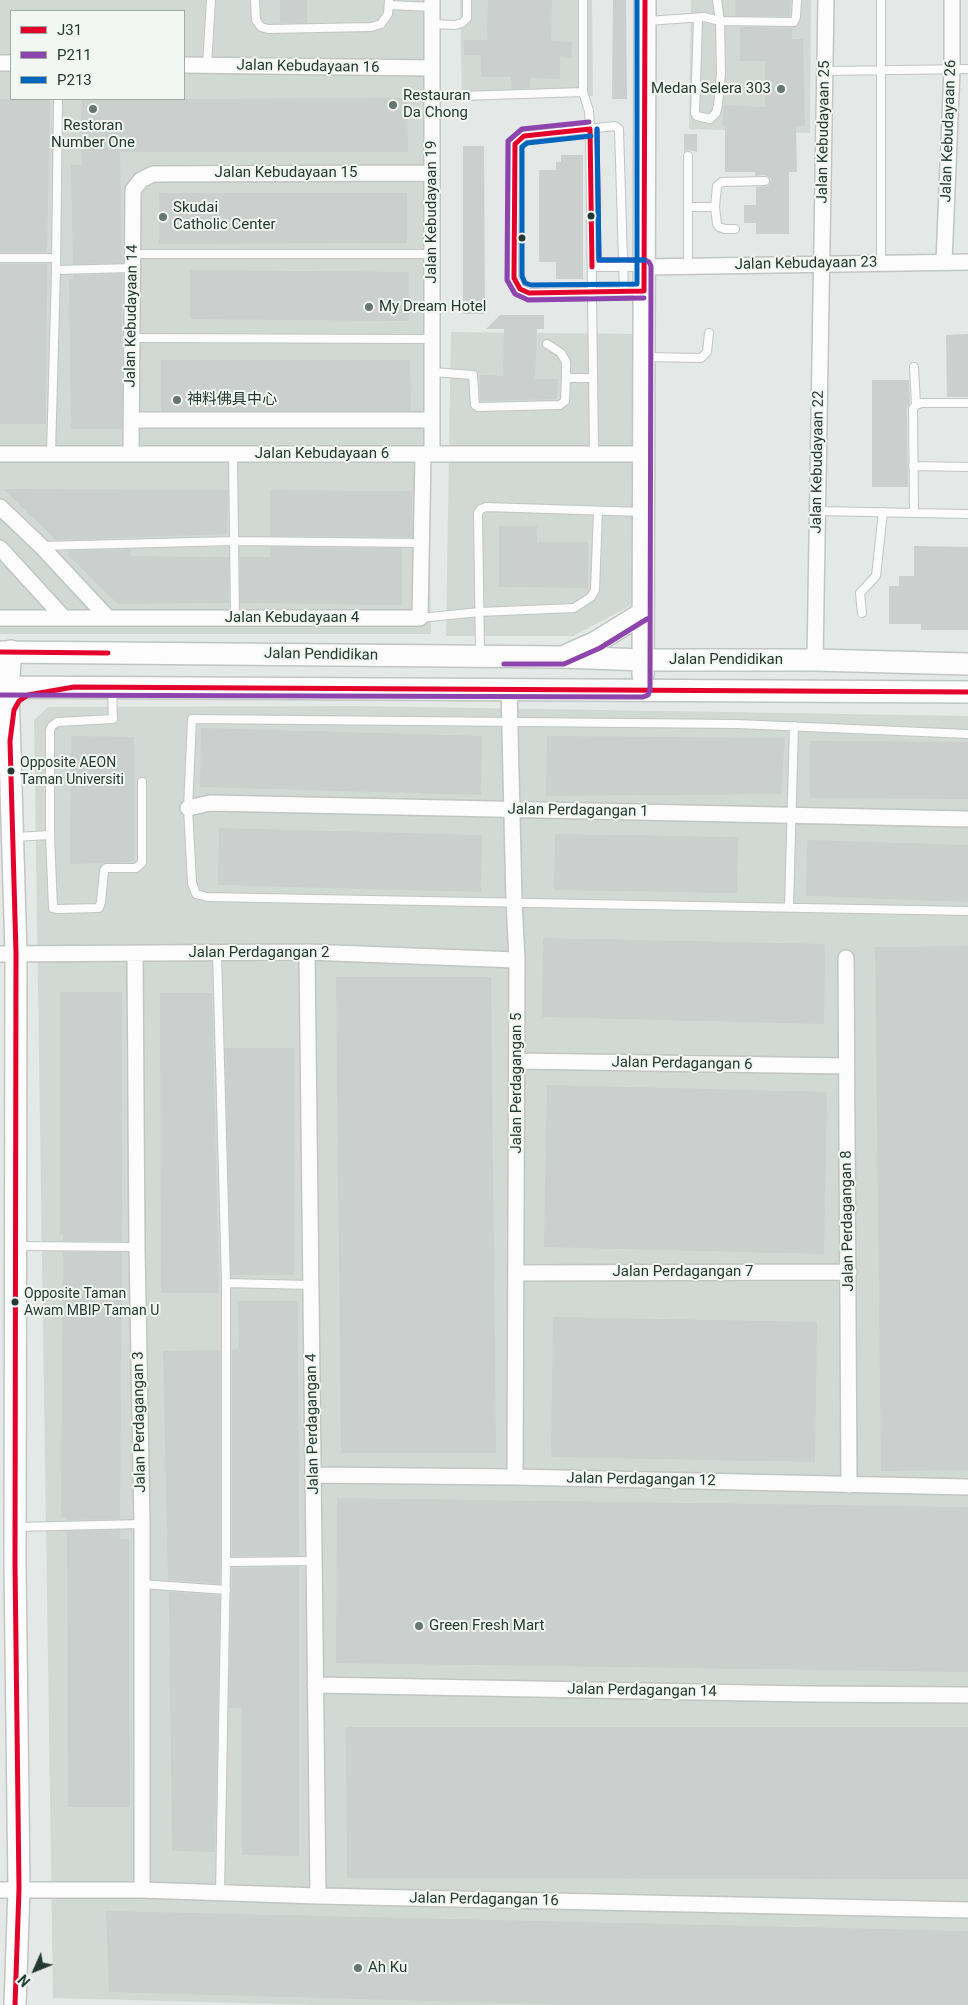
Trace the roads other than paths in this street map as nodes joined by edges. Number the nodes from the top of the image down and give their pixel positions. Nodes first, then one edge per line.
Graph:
1 (211, 0) edge
2 (255, 0) edge
3 (467, 0) edge
4 (583, 0) edge
5 (646, 0) edge
6 (717, 0) edge
7 (797, 0) edge
8 (826, 0) edge
9 (881, 0) edge
10 (952, 0) edge
11 (389, 2) edge
12 (432, 3) edge
13 (698, 18) junction
14 (645, 21) junction
15 (720, 21) junction
16 (432, 24) junction
17 (185, 65) edge
18 (207, 66) junction
19 (432, 68) junction
20 (952, 69) junction
21 (968, 69) edge
22 (881, 70) junction
23 (825, 71) junction
24 (583, 92) junction
25 (432, 97) junction
26 (58, 100) edge
27 (590, 129) junction
28 (688, 156) dead end
29 (432, 172) junction
30 (141, 180) joint
31 (765, 181) dead end
32 (689, 207) junction
33 (715, 207) junction
34 (735, 229) dead end
35 (432, 254) junction
36 (0, 258) edge
37 (56, 258) junction
38 (132, 261) junction
39 (881, 262) junction
40 (944, 262) junction
41 (968, 262) edge
42 (821, 264) junction
43 (592, 267) junction
44 (634, 267) junction
45 (688, 267) junction
46 (56, 270) junction
47 (634, 291) junction
48 (592, 292) junction
49 (709, 334) dead end
50 (132, 338) junction
51 (432, 339) junction
52 (547, 344) dead end
53 (644, 356) junction
54 (914, 367) dead end
55 (432, 372) junction
56 (566, 378) junction
57 (593, 378) junction
58 (968, 403) edge
59 (916, 405) junction
60 (131, 420) junction
61 (432, 420) junction
62 (594, 453) junction
63 (0, 454) edge
64 (51, 454) junction
65 (131, 454) junction
66 (234, 454) junction
67 (428, 454) junction
68 (644, 454) junction
69 (913, 466) junction
70 (968, 467) edge
71 (0, 506) edge
72 (598, 511) junction
73 (818, 511) junction
74 (643, 512) junction
75 (884, 512) junction
76 (914, 512) junction
77 (968, 514) edge
78 (233, 541) junction
79 (421, 543) junction
80 (41, 546) junction
81 (0, 548) edge
82 (479, 612) junction
83 (643, 613) junction
84 (862, 613) dead end
85 (0, 618) edge
86 (64, 618) junction
87 (108, 618) junction
88 (235, 618) junction
89 (420, 618) junction
90 (4, 648) edge
91 (480, 656) junction
92 (562, 657) junction
93 (643, 660) junction
94 (815, 660) junction
95 (968, 664) edge
96 (4, 687) edge
97 (74, 687) junction
98 (112, 687) junction
99 (509, 688) junction
100 (643, 690) junction
101 (968, 692) edge
102 (511, 721) junction
103 (794, 726) junction
104 (968, 734) edge
105 (10, 741) junction
106 (142, 782) dead end
107 (188, 808) junction
108 (513, 810) junction
109 (792, 815) junction
110 (968, 818) edge
111 (50, 835) junction
112 (13, 837) junction
113 (514, 901) junction
114 (789, 906) junction
115 (968, 911) edge
116 (307, 952) junction
117 (8, 953) edge
118 (217, 953) junction
119 (135, 954) junction
120 (846, 958) dead end
121 (517, 960) junction
122 (517, 1061) junction
123 (846, 1066) junction
124 (14, 1246) junction
125 (137, 1247) junction
126 (849, 1272) junction
127 (518, 1273) junction
128 (226, 1283) junction
129 (311, 1285) junction
130 (313, 1475) junction
131 (515, 1477) junction
132 (849, 1484) junction
133 (968, 1487) edge
134 (142, 1524) junction
135 (15, 1527) junction
136 (314, 1561) junction
137 (226, 1562) junction
138 (7, 1564) edge
139 (141, 1584) junction
140 (226, 1590) junction
141 (315, 1685) junction
142 (968, 1695) edge
143 (10, 1890) edge
144 (142, 1890) junction
145 (220, 1894) junction
146 (318, 1896) junction
147 (968, 1910) edge
148 (15, 2005) edge

1 - 18 lane
2 - 11 lane
3 - 16 lane
4 - 24 lane
5 - 14 main road
6 - 15 lane
7 - 15 lane
8 - 23 street, Jalan Kebudayaan 25
9 - 22 lane
10 - 20 street, Jalan Kebudayaan 26
11 - 12 lane
12 - 16 street, Jalan Kebudayaan 19
13 - 14 lane
13 - 15 lane
13 - 15 lane
14 - 44 main road
16 - 19 street, Jalan Kebudayaan 19
17 - 18 street, Jalan Kebudayaan 16
18 - 19 street, Jalan Kebudayaan 16
19 - 25 street, Jalan Kebudayaan 19
20 - 21 lane
20 - 22 lane
20 - 40 street, Jalan Kebudayaan 26
22 - 23 lane
22 - 39 lane
23 - 42 street, Jalan Kebudayaan 25
24 - 25 lane
24 - 27 lane
25 - 29 street, Jalan Kebudayaan 19
26 - 37 lane
27 - 43 lane
27 - 44 lane
27 - 48 lane
28 - 32 lane
29 - 30 street, Jalan Kebudayaan 15
29 - 35 street, Jalan Kebudayaan 19
30 - 38 street, Jalan Kebudayaan 14
31 - 33 lane
32 - 33 lane
32 - 45 lane
33 - 34 lane
35 - 38 lane
35 - 51 street, Jalan Kebudayaan 19
36 - 37 lane
37 - 46 lane
38 - 46 lane
38 - 50 street, Jalan Kebudayaan 14
39 - 40 street, Jalan Kebudayaan 23
39 - 42 street, Jalan Kebudayaan 23
40 - 41 street, Jalan Kebudayaan 23
42 - 45 street, Jalan Kebudayaan 23
42 - 73 street, Jalan Kebudayaan 22
43 - 44 lane
43 - 48 lane
44 - 45 street, Jalan Kebudayaan 23
44 - 47 main road
46 - 64 lane
47 - 48 lane
47 - 53 main road
48 - 57 lane
49 - 53 lane
50 - 51 lane
50 - 60 street, Jalan Kebudayaan 14
51 - 55 street, Jalan Kebudayaan 19
52 - 56 lane
53 - 68 main road
54 - 59 lane
55 - 56 lane
55 - 61 street, Jalan Kebudayaan 19
56 - 57 lane
57 - 62 lane
58 - 59 lane
59 - 69 lane
60 - 61 street
60 - 65 street, Jalan Kebudayaan 14
61 - 67 street, Jalan Kebudayaan 19
62 - 67 street, Jalan Kebudayaan 6
62 - 68 street, Jalan Kebudayaan 6
63 - 64 street, Jalan Kebudayaan 6
64 - 65 street, Jalan Kebudayaan 6
65 - 66 street, Jalan Kebudayaan 6
66 - 67 street, Jalan Kebudayaan 6
66 - 78 lane
67 - 79 street
68 - 74 main road
69 - 70 lane
69 - 76 lane
71 - 80 street
72 - 74 lane
72 - 82 lane
72 - 82 lane
73 - 75 lane
73 - 94 street, Jalan Kebudayaan 22
74 - 83 main road
75 - 76 lane
75 - 84 lane
76 - 77 lane
78 - 79 lane
78 - 80 lane
78 - 88 lane
79 - 89 street
80 - 87 street
81 - 86 street
82 - 89 lane
82 - 91 lane
83 - 92 main road
83 - 93 main road
85 - 86 street, Jalan Kebudayaan 4
86 - 87 street, Jalan Kebudayaan 4
87 - 88 street, Jalan Kebudayaan 4
88 - 89 street, Jalan Kebudayaan 4
90 - 91 main road, Jalan Pendidikan
90 - 96 main road
91 - 92 main road, Jalan Pendidikan
92 - 93 main road, Jalan Pendidikan
93 - 94 main road, Jalan Pendidikan
93 - 100 main road
94 - 95 main road, Jalan Pendidikan
96 - 97 main road, Jalan Pendidikan
96 - 105 main road
97 - 98 main road, Jalan Pendidikan
97 - 105 main road
98 - 99 main road, Jalan Pendidikan
98 - 111 lane
99 - 100 main road, Jalan Pendidikan
99 - 102 street, Jalan Perdagangan 5
100 - 101 main road, Jalan Pendidikan
102 - 103 lane
102 - 107 lane
102 - 108 street, Jalan Perdagangan 5
103 - 104 lane
103 - 109 lane
105 - 112 main road
106 - 111 lane
107 - 108 street, Jalan Perdagangan 1
107 - 113 lane
108 - 109 street, Jalan Perdagangan 1
108 - 113 street, Jalan Perdagangan 5
109 - 110 street, Jalan Perdagangan 1
109 - 114 lane
111 - 112 lane
112 - 117 main road
113 - 114 lane
113 - 121 street, Jalan Perdagangan 5
114 - 115 lane
116 - 118 street, Jalan Perdagangan 2
116 - 121 street, Jalan Perdagangan 2
116 - 129 street, Jalan Perdagangan 4
117 - 119 street, Jalan Perdagangan 2
117 - 124 main road
118 - 119 street, Jalan Perdagangan 2
118 - 128 lane
119 - 125 street, Jalan Perdagangan 3
120 - 123 street, Jalan Perdagangan 8
121 - 122 street, Jalan Perdagangan 5
122 - 123 street, Jalan Perdagangan 6
122 - 127 street, Jalan Perdagangan 5
123 - 126 street, Jalan Perdagangan 8
124 - 125 lane
124 - 135 main road
125 - 134 street, Jalan Perdagangan 3
126 - 127 street, Jalan Perdagangan 7
126 - 132 street, Jalan Perdagangan 8
127 - 131 street, Jalan Perdagangan 5
128 - 129 lane
128 - 137 lane
129 - 130 street, Jalan Perdagangan 4
130 - 131 street, Jalan Perdagangan 12
130 - 136 street, Jalan Perdagangan 4
131 - 132 street, Jalan Perdagangan 12
132 - 133 street, Jalan Perdagangan 12
134 - 135 lane
134 - 139 street, Jalan Perdagangan 3
135 - 138 main road
136 - 137 lane
136 - 141 street, Jalan Perdagangan 4
137 - 140 lane
138 - 143 main road
139 - 140 lane
139 - 144 street, Jalan Perdagangan 3
140 - 145 lane
141 - 142 street, Jalan Perdagangan 14
141 - 146 street, Jalan Perdagangan 4
143 - 144 street, Jalan Perdagangan 16
143 - 148 main road
144 - 145 street, Jalan Perdagangan 16
145 - 146 street, Jalan Perdagangan 16
146 - 147 street, Jalan Perdagangan 16

